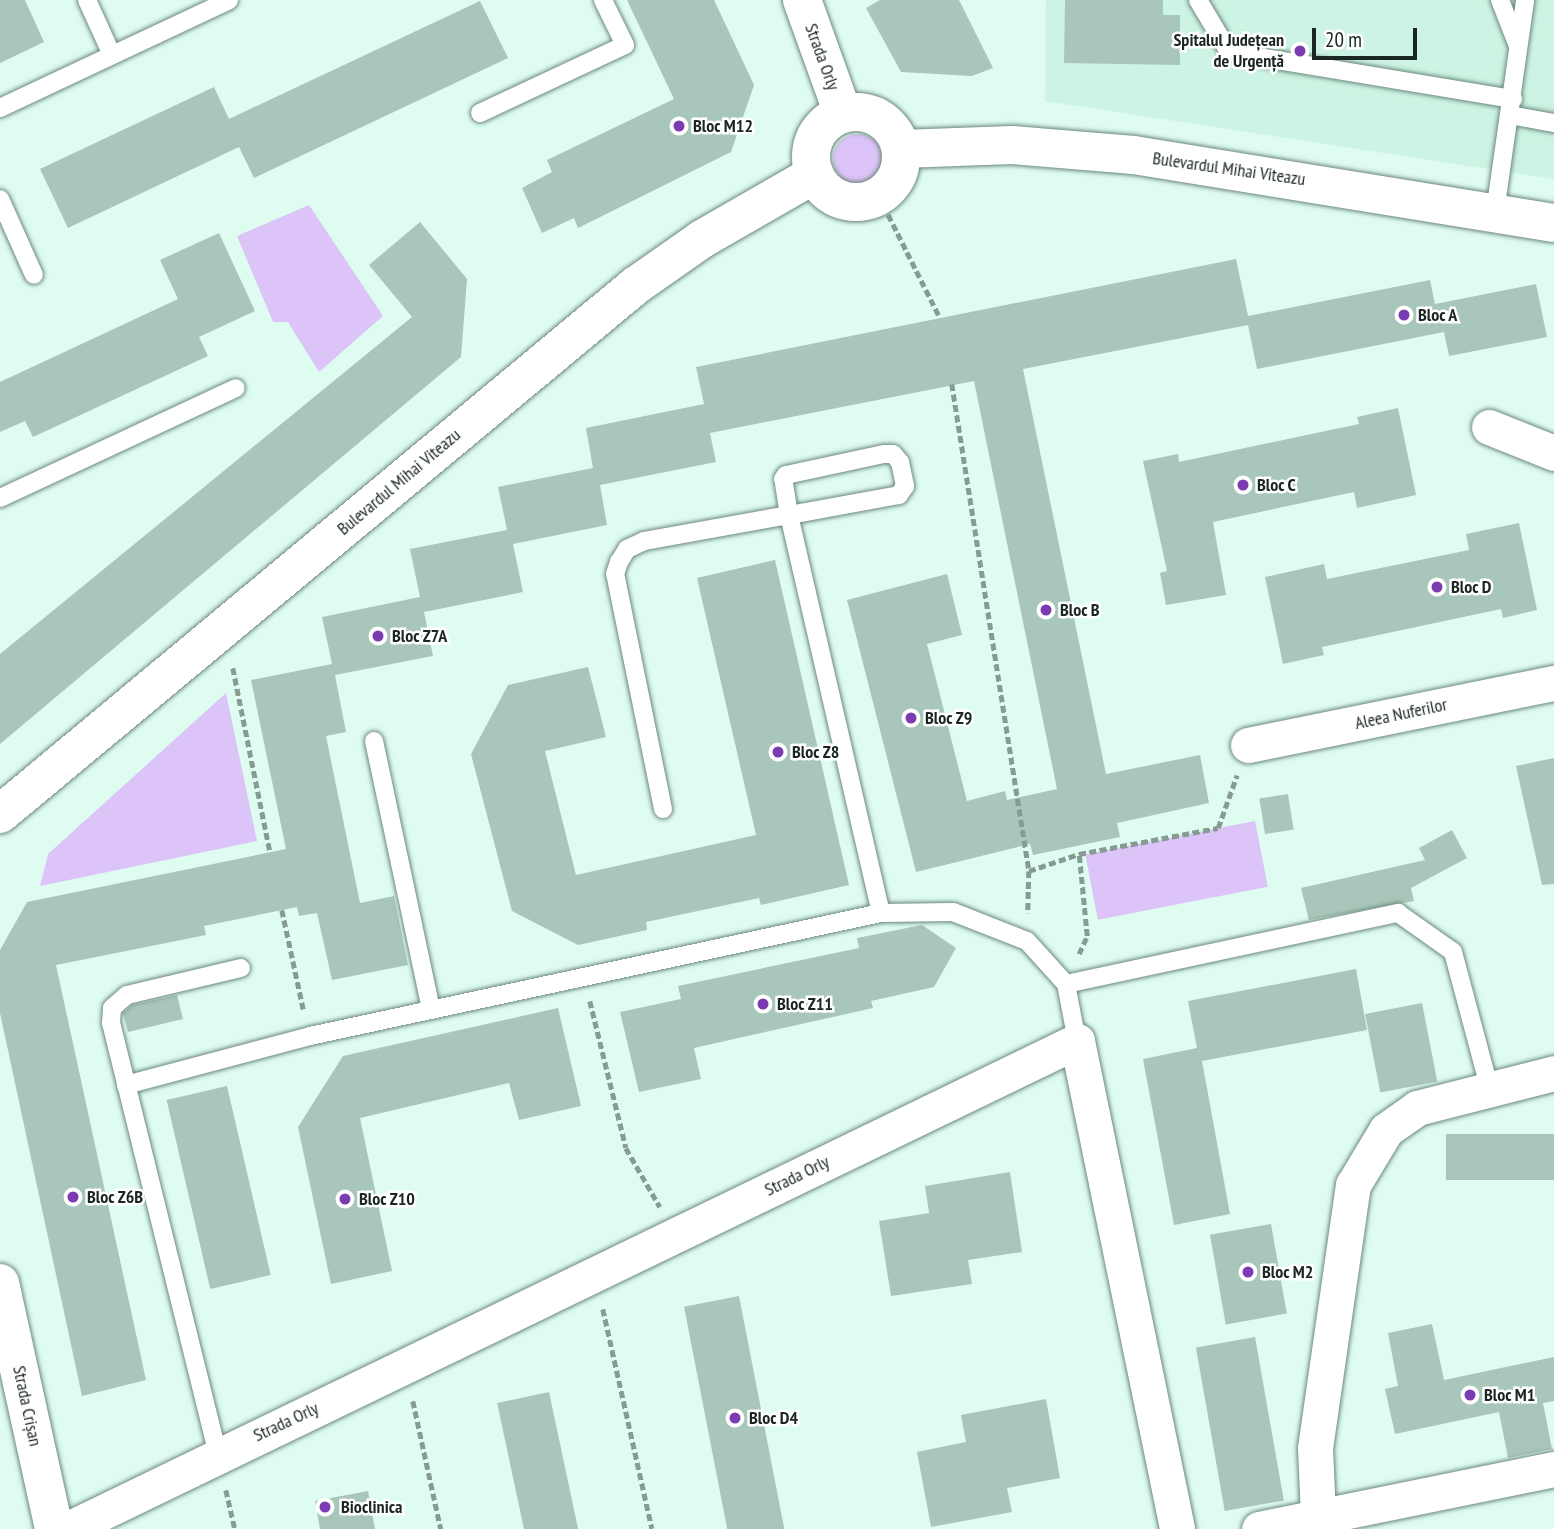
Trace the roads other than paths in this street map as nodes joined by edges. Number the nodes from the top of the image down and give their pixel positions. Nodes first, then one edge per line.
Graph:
1 (87, 0) edge
2 (229, 0) edge
3 (603, 0) edge
4 (802, 0) edge
5 (1199, 0) edge
6 (1500, 0) edge
7 (1525, 0) edge
8 (1519, 47) junction
9 (112, 55) junction
10 (1511, 107) junction
11 (0, 108) edge
12 (480, 113) dead end
13 (843, 114) junction
14 (1554, 122) edge
15 (901, 149) junction
16 (814, 174) junction
17 (0, 199) edge
18 (1495, 212) junction
19 (1554, 223) edge
20 (34, 275) dead end
21 (236, 388) dead end
22 (1489, 427) dead end
23 (1554, 453) edge
24 (0, 498) edge
25 (789, 515) junction
26 (1554, 683) edge
27 (374, 741) dead end
28 (1248, 746) road end
29 (663, 809) dead end
30 (0, 814) edge
31 (881, 913) junction
32 (241, 968) dead end
33 (1066, 984) junction
34 (431, 1010) junction
35 (1077, 1041) junction
36 (1554, 1073) edge
37 (126, 1085) junction
38 (1490, 1090) junction
39 (0, 1283) edge
40 (218, 1455) junction
41 (1554, 1469) edge
42 (1318, 1516) junction
43 (54, 1529) edge
44 (68, 1529) edge
45 (1177, 1529) edge
46 (1259, 1529) edge

1 - 9 lane
2 - 9 lane
3 - 12 lane
4 - 13 main road, Strada Orly
5 - 10 lane
6 - 8 lane
7 - 8 lane
8 - 10 lane
9 - 11 lane
10 - 14 lane
10 - 18 lane
13 - 15 main road
13 - 16 main road
15 - 16 main road
15 - 18 main road, Bulevardul Mihai Viteazu
16 - 30 main road, Bulevardul Mihai Viteazu
17 - 20 lane
18 - 19 main road, Bulevardul Mihai Viteazu
21 - 24 lane
22 - 23 street
25 - 25 lane
25 - 29 lane
25 - 31 lane
26 - 28 street, Aleea Nuferilor
27 - 34 lane
31 - 33 lane
31 - 34 lane
32 - 37 lane
33 - 35 lane
33 - 38 lane
34 - 37 lane
35 - 40 street, Strada Orly
35 - 45 street
36 - 38 street
37 - 40 lane
38 - 42 street
39 - 43 main road, Strada Crișan
40 - 44 street, Strada Orly
41 - 42 street
42 - 46 street

